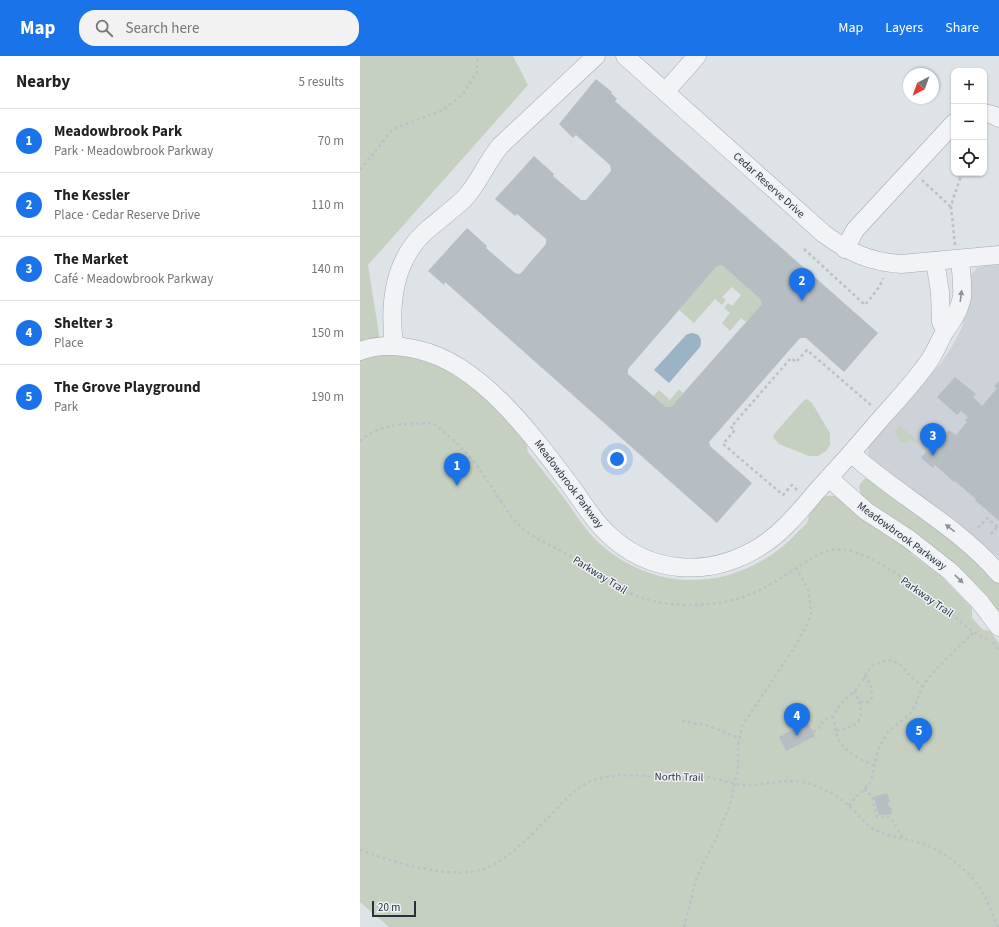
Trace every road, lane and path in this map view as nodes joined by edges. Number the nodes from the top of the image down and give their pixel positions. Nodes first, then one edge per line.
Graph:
1 (478, 56) edge
2 (596, 56) edge
3 (625, 56) edge
4 (697, 56) edge
5 (665, 92) junction
6 (987, 114) edge
7 (999, 118) edge
8 (951, 126) edge
9 (360, 170) edge
10 (961, 176) edge
11 (920, 178) dead end
12 (951, 207) junction
13 (804, 249) dead end
14 (845, 249) junction
15 (958, 255) junction
16 (999, 255) edge
17 (935, 261) junction
18 (883, 277) dead end
19 (946, 329) junction
20 (394, 345) junction
21 (360, 351) edge
22 (872, 406) dead end
23 (360, 441) edge
24 (851, 453) junction
25 (829, 478) junction
26 (798, 490) dead end
27 (978, 528) dead end
28 (998, 528) edge
29 (991, 534) dead end
30 (796, 568) junction
31 (999, 574) edge
32 (999, 627) edge
33 (973, 633) junction
34 (999, 651) edge
35 (864, 677) junction
36 (923, 687) junction
37 (855, 691) junction
38 (860, 702) junction
39 (834, 716) junction
40 (682, 721) dead end
41 (836, 731) junction
42 (813, 732) dead end
43 (739, 738) junction
44 (874, 765) junction
45 (734, 784) junction
46 (864, 789) junction
47 (849, 806) junction
48 (904, 839) junction
49 (360, 850) edge
50 (684, 927) edge
51 (998, 927) edge

1 - 9 path
2 - 20 street
3 - 5 street, Cedar Reserve Drive
4 - 5 street
5 - 14 street, Cedar Reserve Drive
6 - 7 street
8 - 14 street
10 - 12 path
11 - 12 path
12 - 15 path
13 - 18 path
14 - 17 street, Cedar Reserve Drive
15 - 16 street, Cedar Reserve Drive
15 - 17 street, Cedar Reserve Drive
19 -> 15 street
17 - 19 street
19 - 24 street
20 - 21 street, Meadowbrook Parkway
20 - 25 street, Meadowbrook Parkway
22 - 26 path
23 - 30 path, Parkway Trail
24 - 25 street
31 -> 24 street
25 -> 32 street, Meadowbrook Parkway
27 - 28 path
28 - 29 path
30 - 33 path, Parkway Trail
30 - 43 path
33 - 34 path, Parkway Trail
33 - 36 path
35 - 36 path
35 - 37 path
35 - 38 path
36 - 44 path
37 - 38 path
37 - 39 path
38 - 41 path
39 - 41 path
39 - 42 path
40 - 43 path
41 - 44 path
43 - 45 path
44 - 46 path
45 - 47 path, North Trail
45 - 49 path, North Trail
45 - 50 path
46 - 47 path
46 - 48 path
47 - 48 path, North Trail
48 - 51 path, North Trail

